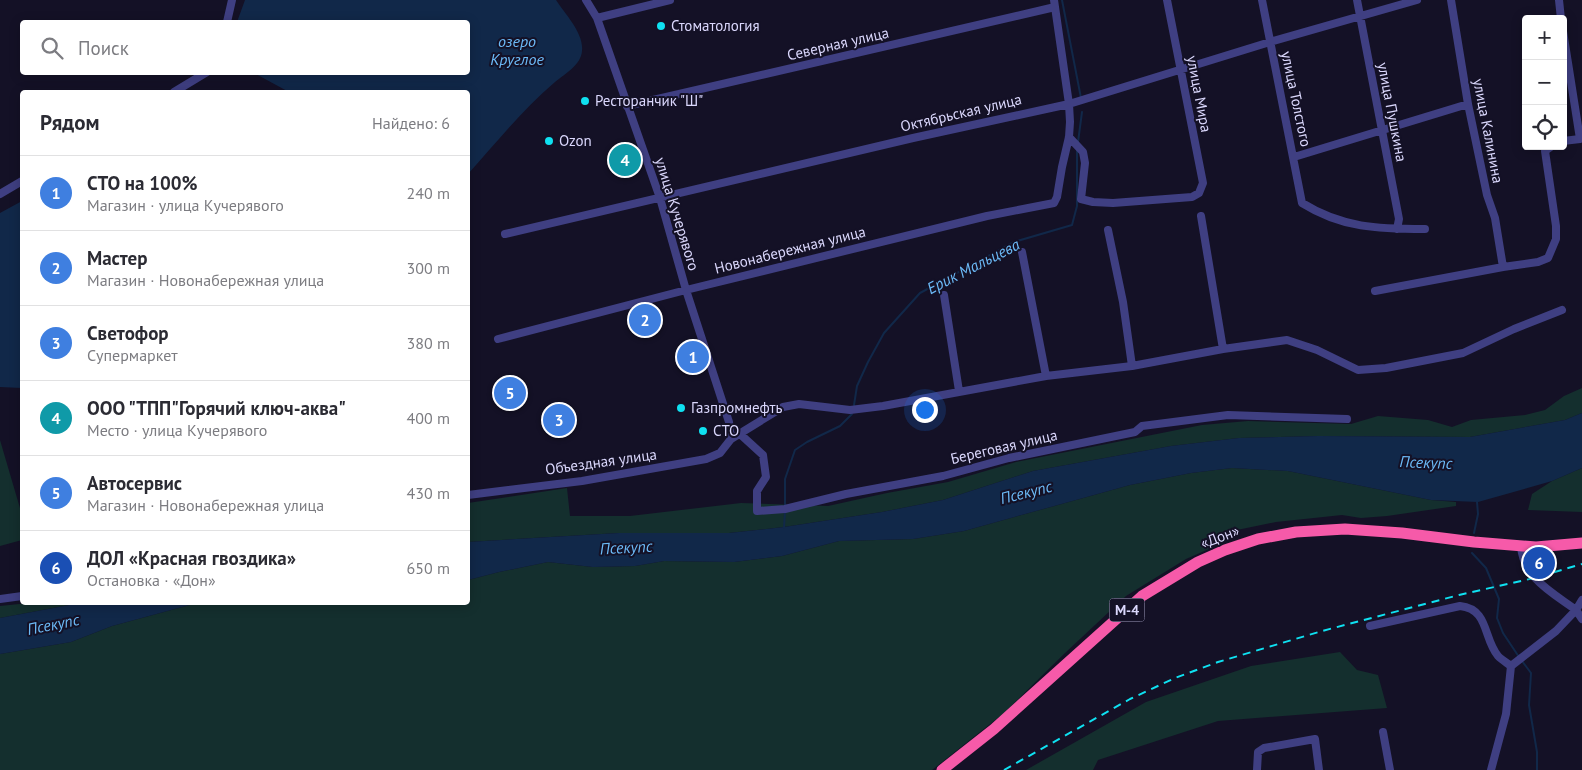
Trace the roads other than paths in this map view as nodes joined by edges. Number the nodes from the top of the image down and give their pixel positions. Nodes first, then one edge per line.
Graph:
1 (232, 0) edge
2 (586, 0) edge
3 (670, 0) edge
4 (1167, 0) edge
5 (1262, 0) edge
6 (1357, 0) edge
7 (1417, 0) edge
8 (1450, 0) edge
9 (1559, 0) edge
10 (650, 3) edge
11 (1054, 4) edge
12 (1561, 15) edge
13 (1360, 17) junction
14 (597, 18) junction
15 (228, 20) edge
16 (1270, 42) junction
17 (1567, 55) edge
18 (1180, 71) junction
19 (202, 75) edge
20 (177, 90) edge
21 (1069, 104) junction
22 (1468, 104) junction
23 (627, 106) junction
24 (1382, 130) junction
25 (1069, 138) junction
26 (1581, 139) edge
27 (1567, 141) edge
28 (1547, 150) edge
29 (1294, 157) junction
30 (20, 183) edge
31 (0, 194) edge
32 (660, 198) junction
33 (1200, 216) dead end
34 (1396, 229) junction
35 (1424, 229) dead end
36 (1108, 230) dead end
37 (505, 234) dead end
38 (1022, 252) dead end
39 (1504, 267) junction
40 (686, 290) junction
41 (1375, 291) dead end
42 (944, 295) dead end
43 (1562, 310) dead end
44 (498, 339) dead end
45 (1223, 349) junction
46 (1132, 366) junction
47 (1046, 376) junction
48 (959, 391) junction
49 (1347, 419) dead end
50 (740, 434) junction
51 (731, 439) junction
52 (470, 495) edge
53 (1582, 543) edge
54 (1522, 546) junction
55 (20, 596) edge
56 (0, 599) edge
57 (1582, 600) edge
58 (1576, 610) junction
59 (1582, 619) edge
60 (1370, 626) dead end
61 (1511, 666) junction
62 (1383, 732) dead end
63 (942, 770) edge
64 (1257, 770) edge
65 (1319, 770) edge
66 (1390, 770) edge
67 (1491, 770) edge

1 - 15 street
2 - 14 street, улица Кучерявого
3 - 10 street
4 - 18 street, улица Мира
5 - 16 street, улица Толстого
6 - 13 street, улица Пушкина
7 - 13 street, Октябрьская улица
8 - 22 street, улица Калинина
9 - 12 street
10 - 14 street
11 - 21 street
11 - 23 street, Северная улица
13 - 16 street, Октябрьская улица
13 - 24 street, улица Пушкина
14 - 23 street, улица Кучерявого
16 - 18 street, Октябрьская улица
16 - 29 street, улица Толстого
17 - 26 street
18 - 21 street, Октябрьская улица
18 - 25 street, улица Мира
19 - 20 street
21 - 25 street
21 - 32 street, Октябрьская улица
22 - 24 street
22 - 39 street, улица Калинина
23 - 32 street, улица Кучерявого
24 - 29 street
24 - 34 street, улица Пушкина
25 - 40 street, Новонабережная улица
26 - 27 street
28 - 39 street
29 - 34 street, улица Толстого
30 - 31 street
32 - 37 street, Октябрьская улица
32 - 40 street, улица Кучерявого
33 - 45 street
34 - 35 street
36 - 46 street
38 - 47 street
39 - 41 street
40 - 44 street, Новонабережная улица
40 - 51 street, улица Кучерявого
42 - 48 street
43 - 45 street, Объездная улица
45 - 46 street, Объездная улица
46 - 47 street, Объездная улица
47 - 48 street, Объездная улица
48 - 50 street, Объездная улица
49 - 50 street, Береговая улица
50 - 51 street, Объездная улица
51 - 52 street, Объездная улица
53 - 54 highway, «Дон» / М-4
54 - 58 street
54 - 63 highway, «Дон» / М-4
55 - 56 street
57 - 58 street
58 - 59 street
58 - 61 street
60 - 61 street
61 - 67 street
62 - 66 street
64 - 65 street

